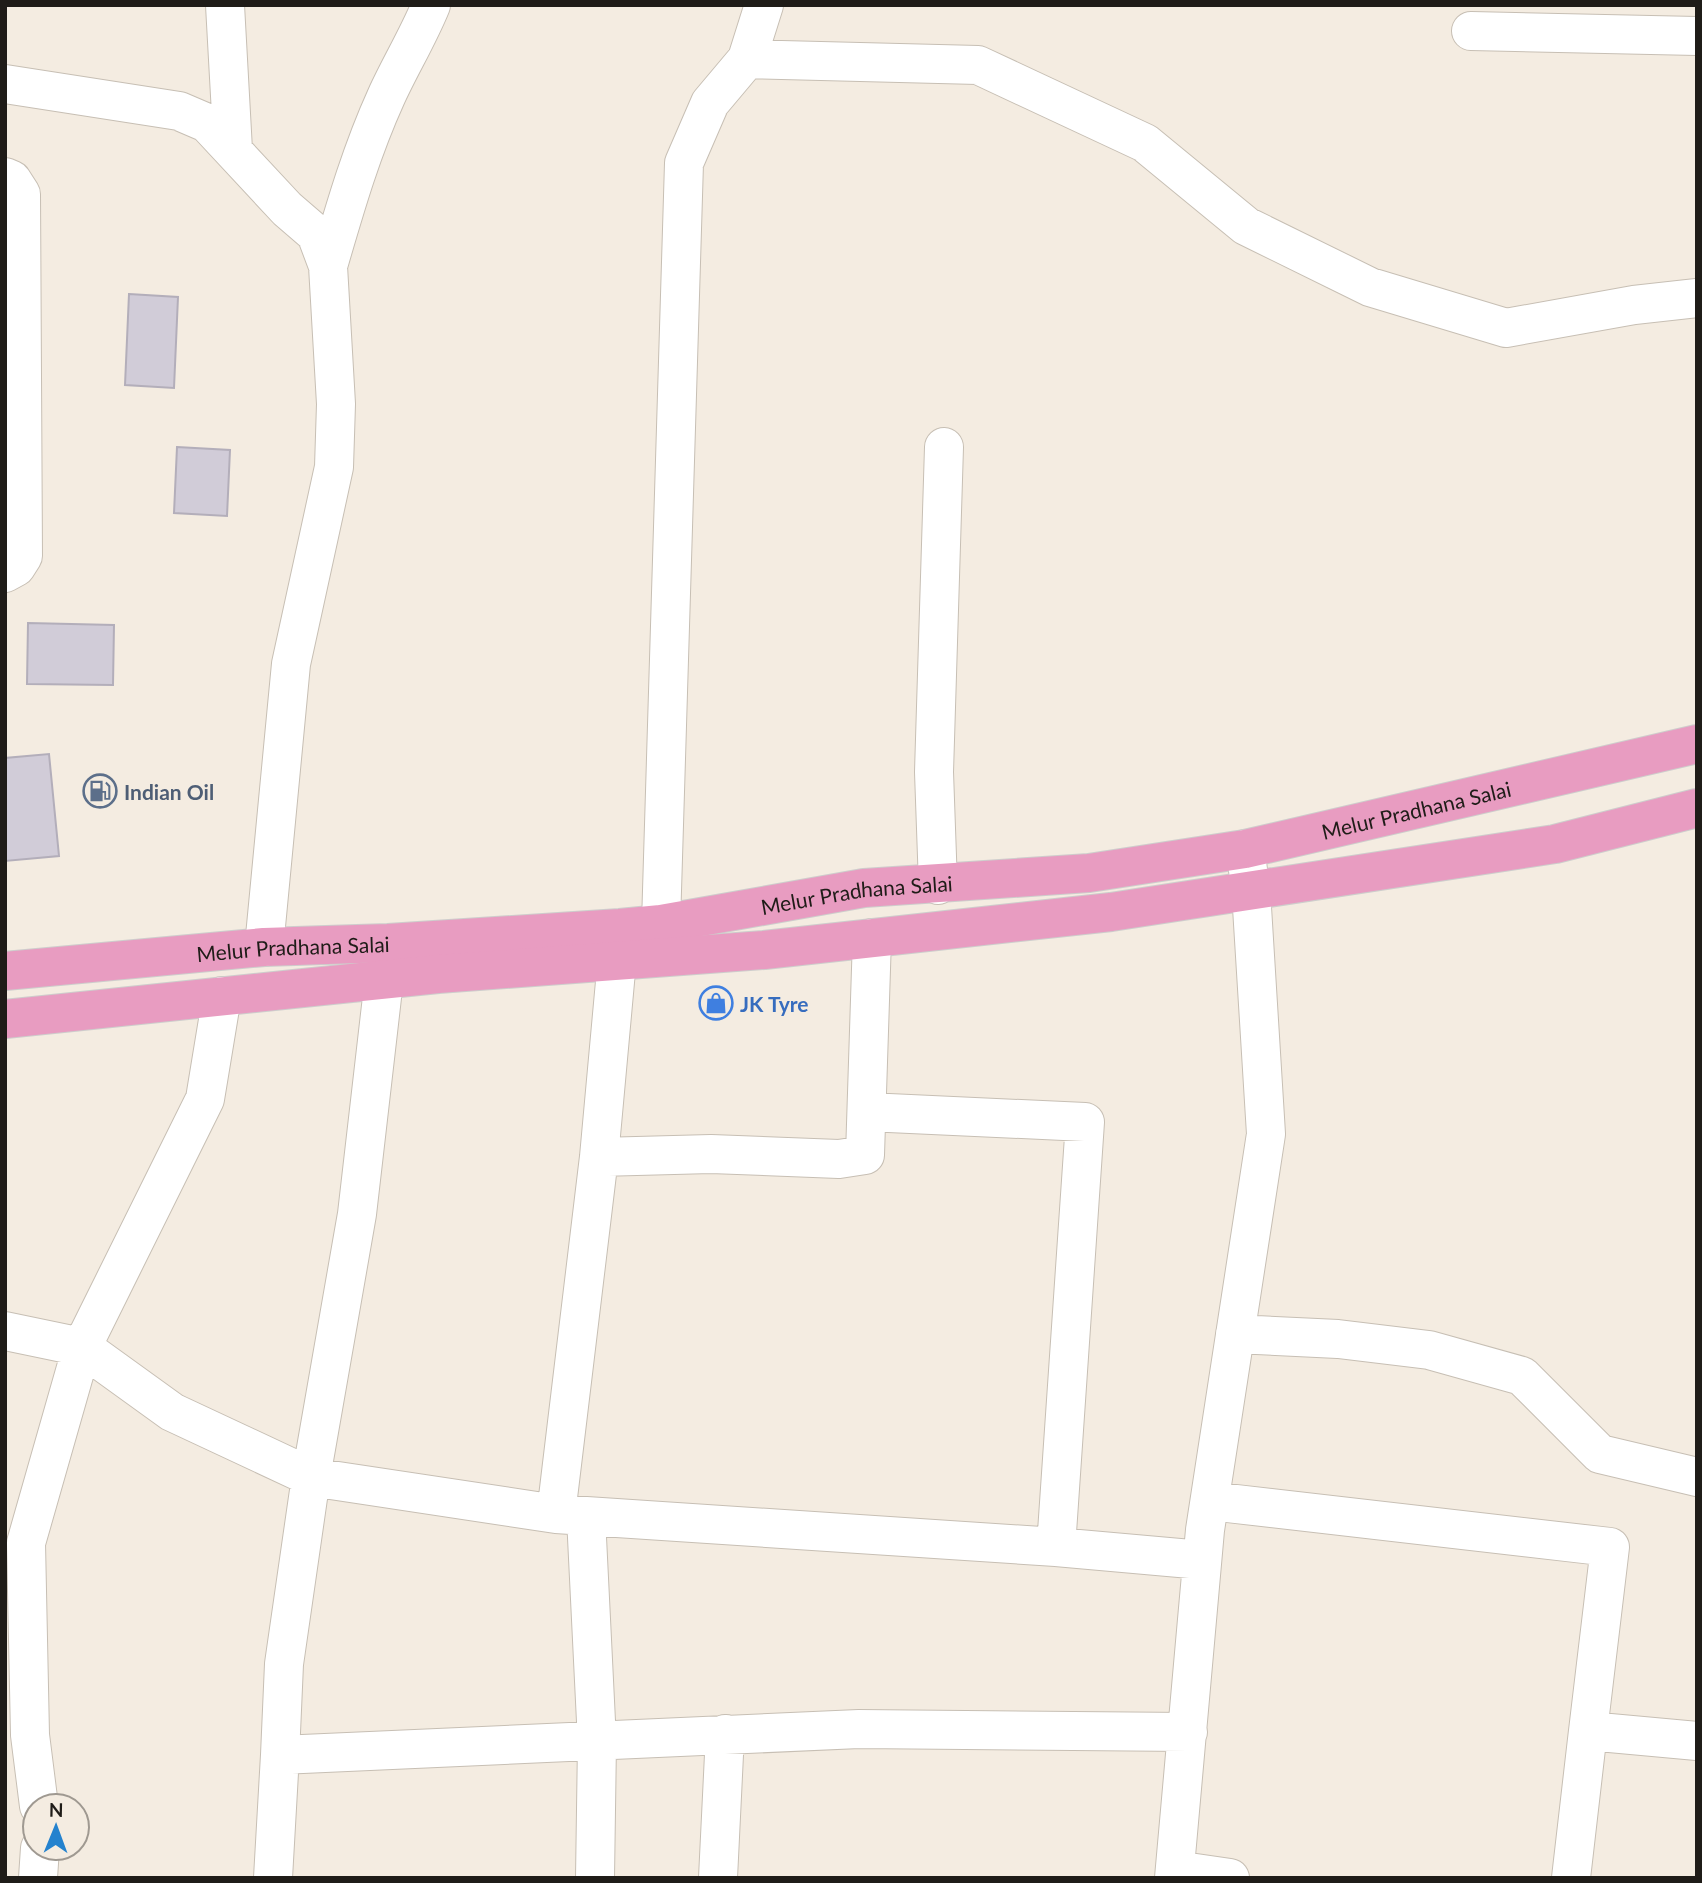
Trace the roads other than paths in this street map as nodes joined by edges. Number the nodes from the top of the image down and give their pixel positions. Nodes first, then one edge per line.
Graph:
1 (225, 5) edge
2 (431, 5) edge
3 (764, 5) edge
4 (1471, 31) dead end
5 (1697, 36) edge
6 (747, 59) junction
7 (5, 84) edge
8 (233, 150) junction
9 (5, 177) edge
10 (328, 266) junction
11 (1697, 298) edge
12 (944, 447) dead end
13 (5, 573) edge
14 (1697, 744) edge
15 (1697, 808) edge
16 (1245, 849) junction
17 (938, 884) junction
18 (1251, 891) junction
19 (661, 924) junction
20 (872, 938) junction
21 (264, 947) junction
22 (617, 960) junction
23 (5, 971) edge
24 (384, 980) junction
25 (222, 996) junction
26 (5, 1019) edge
27 (867, 1112) junction
28 (599, 1157) junction
29 (5, 1331) edge
30 (1235, 1335) junction
31 (82, 1347) junction
32 (1697, 1476) edge
33 (311, 1477) junction
34 (1210, 1501) junction
35 (571, 1516) junction
36 (1056, 1547) junction
37 (1202, 1560) junction
38 (1588, 1731) junction
39 (1188, 1732) junction
40 (725, 1734) junction
41 (1697, 1741) edge
42 (597, 1742) junction
43 (280, 1755) junction
44 (37, 1792) edge
45 (1174, 1874) edge
46 (273, 1878) edge
47 (595, 1878) edge
48 (718, 1878) edge
49 (1230, 1878) edge
50 (1571, 1878) edge

1 - 8 street
2 - 10 street
3 - 6 street
4 - 5 street
6 - 11 street
6 - 19 street
7 - 8 street
8 - 10 street
9 - 13 street
10 - 21 street
12 - 17 street
14 - 16 main road, Melur Pradhana Salai
15 - 18 main road, Melur Pradhana Salai
16 - 17 main road, Melur Pradhana Salai
16 - 18 street
17 - 19 main road, Melur Pradhana Salai
18 - 20 main road, Melur Pradhana Salai
18 - 30 street
19 - 21 main road, Melur Pradhana Salai
20 - 22 main road, Melur Pradhana Salai
20 - 27 street
21 - 23 main road, Melur Pradhana Salai
22 - 24 main road, Melur Pradhana Salai
22 - 28 street
24 - 25 main road, Melur Pradhana Salai
24 - 33 street
25 - 26 main road, Melur Pradhana Salai
25 - 31 street
27 - 28 street
27 - 36 street
28 - 35 street
29 - 31 street
30 - 32 street
30 - 34 street
31 - 33 street
31 - 44 street
33 - 35 street
33 - 43 street
34 - 37 street
34 - 38 street
35 - 36 street
35 - 42 street
36 - 37 street
37 - 39 street
38 - 41 street
38 - 50 street
39 - 40 street
39 - 45 street
40 - 42 street
40 - 48 street
42 - 43 street
42 - 47 street
43 - 46 street
45 - 49 street

